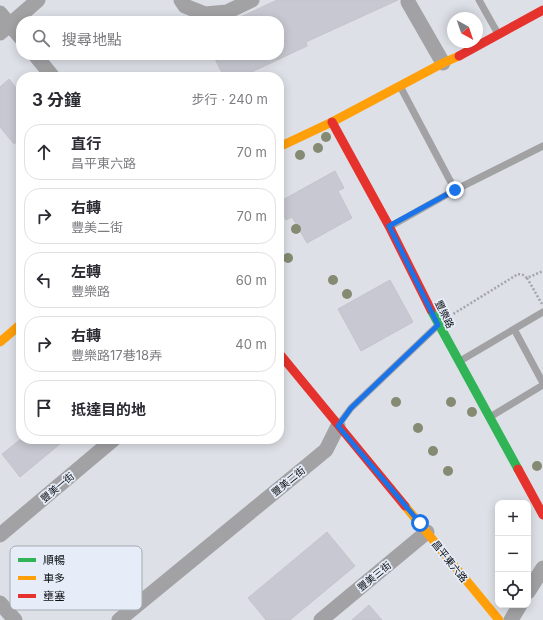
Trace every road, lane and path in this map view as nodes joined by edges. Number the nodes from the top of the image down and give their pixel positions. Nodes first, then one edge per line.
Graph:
1 (38, 0) edge
2 (181, 0) edge
3 (252, 0) edge
4 (479, 0) edge
5 (408, 2) dead end
6 (543, 10) edge
7 (0, 12) edge
8 (19, 16) edge
9 (16, 19) edge
10 (5, 28) edge
11 (498, 34) junction
12 (16, 35) edge
13 (39, 60) edge
14 (443, 63) junction
15 (49, 72) edge
16 (400, 86) junction
17 (332, 122) junction
18 (284, 145) edge
19 (543, 146) edge
20 (455, 190) junction
21 (389, 226) junction
22 (543, 271) edge
23 (527, 278) junction
24 (543, 306) edge
25 (543, 312) edge
26 (438, 325) junction
27 (16, 328) edge
28 (514, 329) junction
29 (0, 342) edge
30 (284, 359) edge
31 (458, 362) junction
32 (543, 384) edge
33 (488, 418) junction
34 (338, 426) junction
35 (108, 444) edge
36 (543, 515) edge
37 (427, 532) junction
38 (0, 535) edge
39 (543, 568) edge
40 (531, 587) edge
41 (142, 601) edge
42 (0, 603) edge
43 (518, 608) edge
44 (131, 610) edge
45 (15, 620) edge
46 (119, 620) edge
47 (320, 620) edge
48 (499, 620) edge
49 (511, 620) edge

1 - 8 street
2 - 3 street
4 - 11 lane
5 - 14 street
6 - 11 street
7 - 10 street
9 - 10 street
10 - 12 street
11 - 14 street
13 - 15 street
14 - 16 street
16 - 17 street
16 - 20 lane
17 - 18 street
17 - 21 street, 豐樂路
19 - 20 lane
20 - 21 lane
21 - 26 street, 豐樂路
22 - 23 path
23 - 24 path
23 - 26 path
25 - 28 lane
26 - 31 street, 豐樂路
26 - 34 lane, 豐美二街
27 - 29 street
28 - 31 lane
28 - 32 lane
30 - 34 street, 昌平東六路
31 - 33 street, 豐樂路
32 - 33 lane
33 - 36 street, 豐樂路
34 - 37 street, 昌平東六路
34 - 41 street, 豐美二街
35 - 38 street, 豐美一街
37 - 47 street, 豐美三街
37 - 48 street, 昌平東六路
39 - 40 street
42 - 45 street
43 - 49 street
44 - 46 street, 豐美二街

